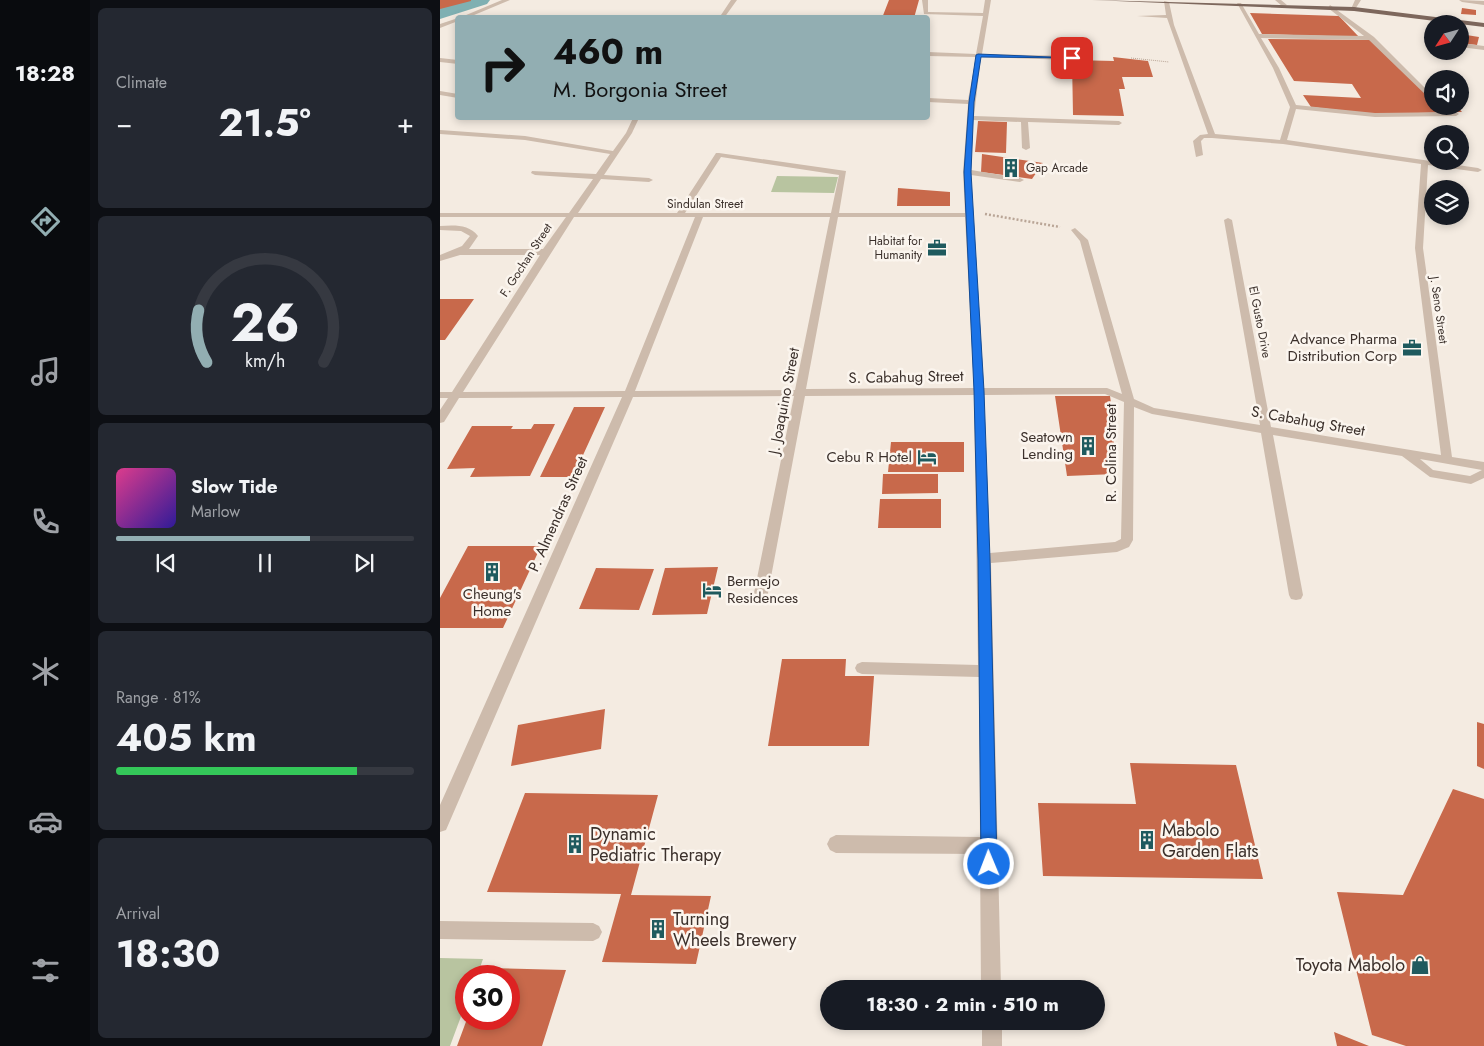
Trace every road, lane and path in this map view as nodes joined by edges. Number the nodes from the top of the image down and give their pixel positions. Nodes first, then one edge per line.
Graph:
1 (507, 0) edge
2 (734, 0) edge
3 (925, 0) edge
4 (988, 0) edge
5 (1095, 0) edge
6 (1278, 0) edge
7 (1358, 0) edge
8 (1462, 0) edge
9 (1166, 2) junction
10 (1484, 3) edge
11 (1239, 4) junction
12 (1284, 5) junction
13 (1330, 7) junction
14 (1354, 9) junction
15 (469, 15) edge
16 (723, 15) edge
17 (986, 15) junction
18 (1140, 16) dead end
19 (1170, 17) junction
20 (455, 20) edge
21 (1484, 25) edge
22 (440, 26) edge
23 (1257, 36) junction
24 (1372, 38) junction
25 (1469, 46) edge
26 (1484, 48) edge
27 (930, 54) edge
28 (978, 55) junction
29 (1072, 58) dead end
30 (1131, 58) dead end
31 (440, 60) edge
32 (455, 62) edge
33 (1185, 63) junction
34 (1424, 90) edge
35 (440, 93) edge
36 (455, 96) edge
37 (930, 100) edge
38 (972, 102) junction
39 (1293, 107) junction
40 (1424, 114) edge
41 (970, 118) junction
42 (635, 120) edge
43 (1024, 120) junction
44 (1119, 123) dead end
45 (440, 132) edge
46 (1212, 136) junction
47 (1283, 142) junction
48 (1026, 148) dead end
49 (615, 153) junction
50 (1199, 155) dead end
51 (1424, 162) edge
52 (1424, 167) edge
53 (1469, 169) edge
54 (1478, 170) dead end
55 (967, 172) junction
56 (535, 173) dead end
57 (597, 176) junction
58 (649, 180) dead end
59 (1020, 180) dead end
60 (969, 214) junction
61 (440, 215) edge
62 (571, 215) junction
63 (679, 215) junction
64 (700, 215) junction
65 (836, 215) junction
66 (1228, 220) dead end
67 (440, 228) edge
68 (1075, 230) joint
69 (458, 252) junction
70 (546, 252) junction
71 (440, 258) edge
72 (979, 391) junction
73 (800, 394) junction
74 (440, 395) edge
75 (454, 396) junction
76 (628, 396) junction
77 (1128, 399) junction
78 (440, 418) edge
79 (1268, 429) junction
80 (1404, 452) junction
81 (1447, 460) junction
82 (1484, 466) edge
83 (1484, 473) edge
84 (984, 559) junction
85 (761, 592) dead end
86 (1296, 595) dead end
87 (862, 668) dead end
88 (986, 671) junction
89 (440, 824) edge
90 (836, 844) dead end
91 (989, 846) junction
92 (440, 930) edge
93 (594, 932) dead end
94 (991, 980) edge
95 (992, 1030) edge
96 (992, 1046) edge

1 - 15 street
2 - 16 street
3 - 17 street
4 - 17 street
5 - 9 main road
6 - 12 street
7 - 14 street
8 - 10 street
9 - 11 main road
9 - 19 street
11 - 12 main road
11 - 23 street
12 - 13 main road
13 - 14 main road
13 - 24 street
14 - 21 main road
17 - 28 street
18 - 19 street
19 - 33 street
20 - 22 street
23 - 24 street
23 - 39 street
24 - 34 street
25 - 26 street
27 - 28 street
28 - 29 street
28 - 38 street
30 - 33 path
31 - 32 street
33 - 46 street
35 - 36 street
37 - 38 street
38 - 41 street
39 - 40 street
39 - 47 street
41 - 43 street
41 - 55 street
42 - 49 street, F. Gochan Street
43 - 44 street
43 - 48 street
45 - 49 street
46 - 47 street
46 - 50 street
47 - 51 street
49 - 57 street, F. Gochan Street
52 - 81 street, J. Seno Street
53 - 54 street
55 - 59 street
55 - 60 street
56 - 57 street
57 - 58 street
57 - 62 street, F. Gochan Street
60 - 65 street, Sindulan Street
60 - 68 path
60 - 72 street
61 - 62 street, Sindulan Street
62 - 63 street, Sindulan Street
62 - 70 street, F. Gochan Street
63 - 64 street, Sindulan Street
63 - 65 street, J. Joaquino Street
64 - 65 street, Sindulan Street
64 - 76 street, P. Almendras Street
65 - 73 street, J. Joaquino Street
66 - 79 street, El Gusto Drive
67 - 69 street
68 - 77 street, R. Colina Street
69 - 70 street
69 - 71 street
70 - 75 street, F. Gochan Street
72 - 73 street, S. Cabahug Street
72 - 77 street, S. Cabahug Street
72 - 84 street
73 - 76 street, S. Cabahug Street
73 - 85 street, J. Joaquino Street
74 - 75 street, S. Cabahug Street
75 - 76 street, S. Cabahug Street
75 - 78 street, F. Gochan Street
76 - 89 street, P. Almendras Street
77 - 79 street, S. Cabahug Street
77 - 84 street, R. Colina Street
79 - 80 street, S. Cabahug Street
79 - 86 street, El Gusto Drive
80 - 81 street, S. Cabahug Street
80 - 83 street
81 - 82 street, S. Cabahug Street
84 - 88 street
87 - 88 street
88 - 91 street
90 - 91 street
91 - 94 street
92 - 93 street
95 - 96 street

